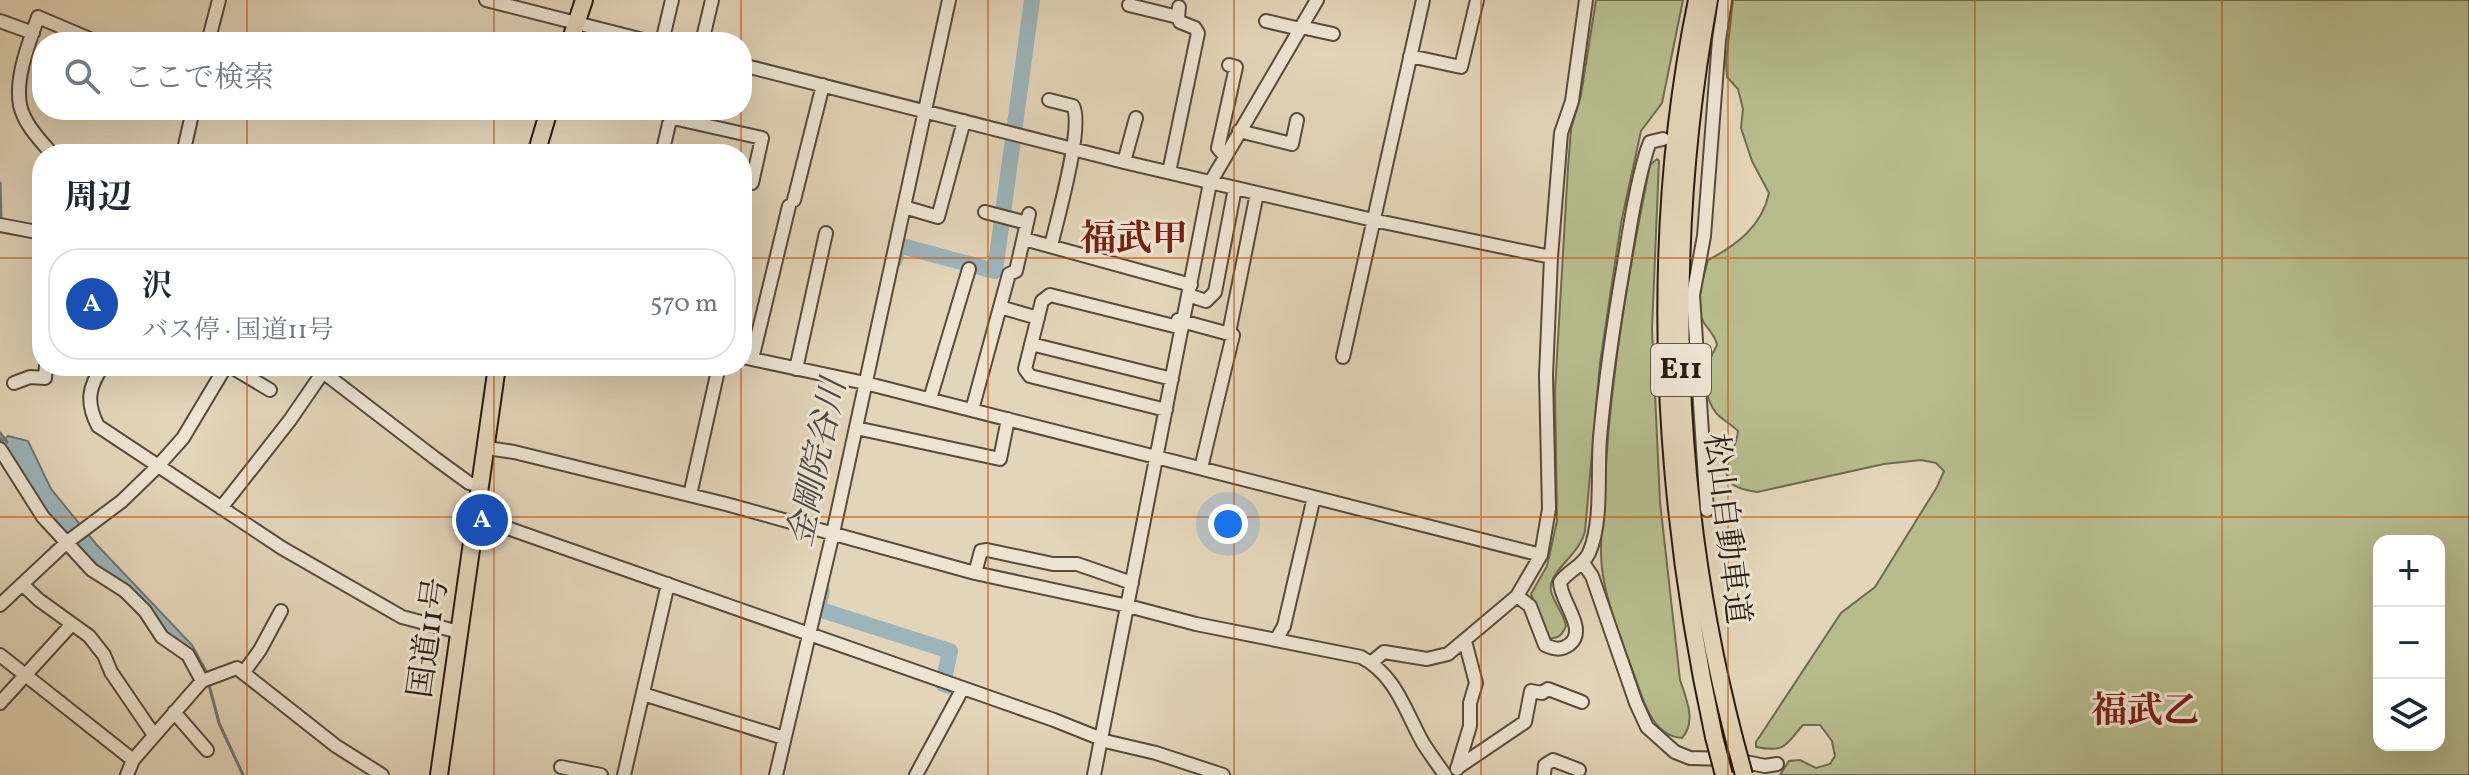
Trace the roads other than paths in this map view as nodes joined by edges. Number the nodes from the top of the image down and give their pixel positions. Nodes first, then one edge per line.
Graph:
1 (219, 0) edge
2 (486, 0) edge
3 (584, 0) edge
4 (672, 0) edge
5 (712, 0) edge
6 (949, 0) edge
7 (1317, 0) edge
8 (1423, 0) edge
9 (1477, 0) edge
10 (1586, 0) edge
11 (1697, 0) edge
12 (1709, 0) edge
13 (1725, 0) edge
14 (1129, 5) dead end
15 (0, 21) edge
16 (1266, 21) dead end
17 (576, 24) junction
18 (1300, 28) junction
19 (33, 32) edge
20 (73, 32) edge
21 (211, 32) edge
22 (573, 32) edge
23 (609, 32) edge
24 (664, 32) edge
25 (704, 32) edge
26 (32, 33) edge
27 (1333, 34) dead end
28 (32, 37) edge
29 (1410, 56) junction
30 (1229, 65) dead end
31 (752, 67) edge
32 (823, 85) junction
33 (1049, 100) dead end
34 (924, 111) junction
35 (1136, 118) dead end
36 (191, 120) edge
37 (546, 120) edge
38 (672, 120) edge
39 (698, 120) edge
40 (1297, 120) dead end
41 (964, 121) junction
42 (1239, 131) junction
43 (1663, 139) dead end
44 (44, 144) edge
45 (185, 144) edge
46 (539, 144) edge
47 (664, 144) edge
48 (1073, 149) junction
49 (1225, 156) junction
50 (1124, 162) junction
51 (1169, 172) junction
52 (752, 183) edge
53 (1210, 183) junction
54 (1235, 188) junction
55 (1257, 193) junction
56 (904, 207) junction
57 (985, 212) dead end
58 (1373, 220) junction
59 (0, 225) edge
60 (32, 231) edge
61 (826, 233) dead end
62 (1024, 239) junction
63 (1051, 246) junction
64 (1551, 257) junction
65 (969, 269) dead end
66 (1047, 288) dead end
67 (1190, 290) junction
68 (1000, 307) junction
69 (1038, 318) junction
70 (1183, 325) junction
71 (1229, 333) junction
72 (752, 340) edge
73 (1031, 344) junction
74 (1343, 357) dead end
75 (752, 359) edge
76 (796, 369) junction
77 (45, 376) edge
78 (96, 376) edge
79 (222, 376) edge
80 (246, 376) edge
81 (315, 376) edge
82 (328, 376) edge
83 (496, 376) edge
84 (717, 376) edge
85 (1172, 379) junction
86 (14, 383) dead end
87 (865, 383) junction
88 (270, 390) dead end
89 (930, 399) junction
90 (972, 410) junction
91 (1166, 410) junction
92 (1008, 419) junction
93 (856, 428) junction
94 (487, 448) junction
95 (0, 449) edge
96 (1157, 456) junction
97 (158, 466) junction
98 (1201, 468) junction
99 (481, 486) junction
100 (690, 495) junction
101 (1314, 497) junction
102 (221, 508) junction
103 (1707, 510) dead end
104 (476, 517) junction
105 (833, 533) junction
106 (68, 542) junction
107 (1541, 555) junction
108 (1583, 563) junction
109 (975, 573) junction
110 (1132, 583) junction
111 (22, 584) junction
112 (668, 584) junction
113 (1517, 596) junction
114 (0, 605) edge
115 (1128, 606) junction
116 (281, 611) dead end
117 (71, 625) junction
118 (459, 632) junction
119 (809, 633) junction
120 (1276, 640) junction
121 (1465, 641) junction
122 (0, 655) edge
123 (1372, 662) junction
124 (244, 672) junction
125 (25, 674) junction
126 (205, 679) junction
127 (963, 688) junction
128 (643, 694) junction
129 (1582, 702) dead end
130 (0, 703) edge
131 (174, 712) junction
132 (154, 735) junction
133 (784, 738) junction
134 (1101, 738) junction
135 (207, 750) dead end
136 (1777, 764) dead end
137 (130, 767) edge
138 (561, 767) dead end
139 (1579, 770) dead end
140 (1456, 772) edge
141 (142, 775) edge
142 (382, 775) edge
143 (439, 775) edge
144 (601, 775) edge
145 (624, 775) edge
146 (776, 775) edge
147 (916, 775) edge
148 (1094, 775) edge
149 (1223, 775) edge
150 (1445, 775) edge
151 (1544, 775) edge
152 (1724, 775) edge
153 (1744, 775) edge

1 - 21 street
2 - 17 street
3 - 17 highway
4 - 24 street
5 - 25 street
6 - 34 street
7 - 18 street
8 - 29 street
9 - 29 street
10 - 64 street
11 - 152 highway, 松山自動車道 / E11, bridge
12 - 153 highway, 松山自動車道 / E11, bridge
13 - 103 street
14 - 51 street
15 - 26 street
16 - 18 street
17 - 22 highway
17 - 23 street
18 - 27 street
18 - 42 street
19 - 20 street
28 - 44 street
29 - 58 street
30 - 49 street
31 - 32 street
32 - 34 street
32 - 72 street
33 - 48 street
34 - 41 street
34 - 56 street
35 - 50 street
36 - 45 street
37 - 46 highway
38 - 47 street
39 - 52 street
40 - 42 street
41 - 48 street
41 - 56 street
42 - 49 street
43 - 108 street
48 - 50 street
48 - 63 street
49 - 53 street
50 - 51 street
51 - 53 street
53 - 54 street
53 - 67 street
54 - 55 street
54 - 67 street
55 - 58 street
55 - 71 street
56 - 87 street
57 - 62 street
58 - 64 street
58 - 74 street
59 - 60 street
61 - 76 street
62 - 63 street
62 - 68 street
63 - 67 street
64 - 107 street
65 - 89 street
66 - 70 street
67 - 70 street
68 - 69 street
68 - 90 street
69 - 70 street
69 - 73 street
70 - 71 street
70 - 85 street
71 - 98 street
73 - 85 street
73 - 91 street
75 - 76 street
76 - 87 street
77 - 86 street
78 - 97 street
79 - 97 street
80 - 88 street
81 - 102 street
82 - 99 street
83 - 94 highway, 国道11号
84 - 100 street
85 - 91 street
87 - 89 street
87 - 93 street
89 - 90 street
90 - 92 street
91 - 96 street
92 - 93 street
92 - 96 street
93 - 105 street
94 - 99 highway, 国道11号
94 - 100 street
95 - 106 street
96 - 98 street
96 - 110 street
97 - 102 street
97 - 106 street
98 - 101 street
99 - 104 highway, 国道11号
100 - 105 street
101 - 107 street
101 - 120 street
102 - 118 street
104 - 112 street
104 - 118 highway, 国道11号
105 - 109 street
105 - 119 street
106 - 111 street
106 - 126 street
107 - 113 street
108 - 113 street
108 - 136 street
109 - 110 street
109 - 115 street
110 - 115 street
111 - 114 street
111 - 117 street
112 - 119 street
112 - 128 street
113 - 121 street
115 - 120 street
115 - 134 street
116 - 124 street
117 - 125 street
117 - 132 street
118 - 143 highway, 国道11号
119 - 127 street
119 - 133 street
120 - 123 street
121 - 123 street
121 - 140 street
122 - 125 street
123 - 150 street
124 - 126 street
124 - 142 street
125 - 130 street
125 - 137 street
126 - 131 street
127 - 134 street
127 - 147 street
128 - 133 street
128 - 145 street
129 - 140 street
131 - 132 street
131 - 135 street
132 - 137 street
133 - 146 street
134 - 148 street
134 - 149 street
137 - 141 street
138 - 144 street
139 - 151 street

